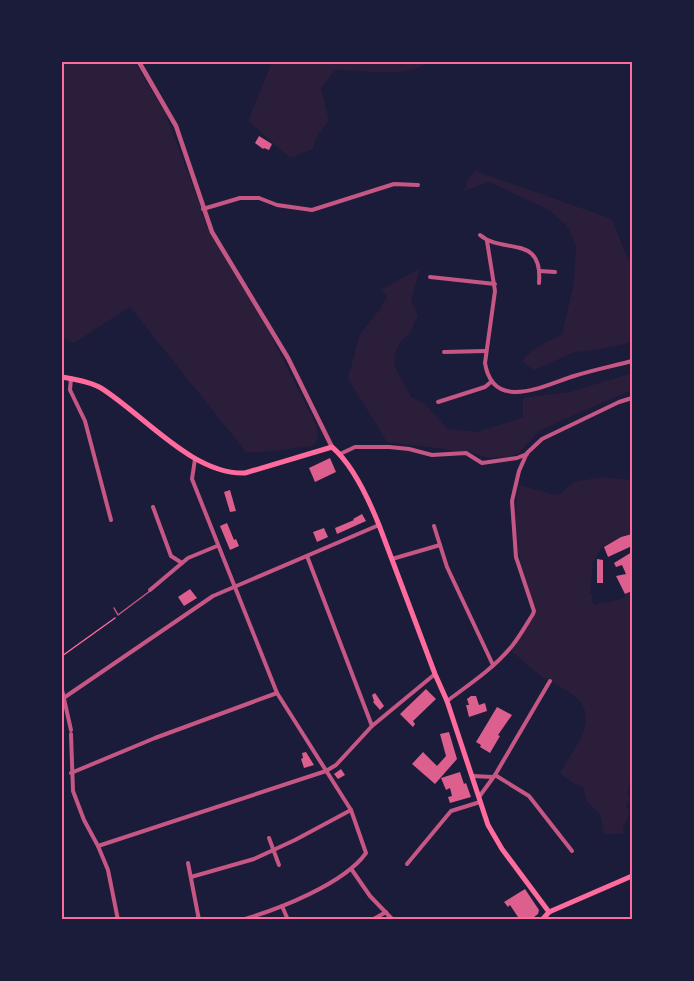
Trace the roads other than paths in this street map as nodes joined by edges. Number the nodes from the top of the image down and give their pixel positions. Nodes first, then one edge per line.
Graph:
1 (139, 62) edge
2 (417, 185) dead end
3 (203, 209) junction
4 (480, 235) dead end
5 (487, 241) junction
6 (540, 271) junction
7 (555, 272) dead end
8 (430, 277) dead end
9 (539, 283) dead end
10 (495, 284) junction
11 (486, 351) junction
12 (444, 352) dead end
13 (633, 361) edge
14 (62, 377) edge
15 (71, 378) junction
16 (492, 381) junction
17 (633, 398) edge
18 (438, 402) dead end
19 (332, 447) junction
20 (527, 453) junction
21 (340, 454) junction
22 (195, 459) junction
23 (153, 507) dead end
24 (111, 520) dead end
25 (379, 525) junction
26 (434, 526) dead end
27 (440, 545) junction
28 (217, 546) junction
29 (307, 556) junction
30 (392, 559) junction
31 (182, 563) junction
32 (236, 587) junction
33 (150, 590) joint
34 (114, 608) dead end
35 (494, 665) junction
36 (435, 674) junction
37 (550, 681) dead end
38 (62, 690) edge
39 (277, 693) junction
40 (65, 698) junction
41 (447, 701) junction
42 (372, 726) junction
43 (326, 771) junction
44 (71, 773) junction
45 (472, 776) junction
46 (494, 776) junction
47 (479, 799) junction
48 (351, 810) junction
49 (269, 838) dead end
50 (98, 846) junction
51 (274, 850) junction
52 (572, 851) dead end
53 (188, 863) dead end
54 (408, 864) dead end
55 (279, 865) dead end
56 (352, 870) junction
57 (633, 876) edge
58 (191, 877) junction
59 (282, 906) junction
60 (386, 912) junction
61 (549, 912) junction
62 (118, 920) edge
63 (199, 920) edge
64 (241, 920) edge
65 (288, 920) edge
66 (372, 920) edge
67 (393, 920) edge
68 (542, 920) edge

1 - 3 street
2 - 3 street
3 - 19 street
4 - 5 street
5 - 6 street
5 - 10 street
6 - 7 street
6 - 9 street
8 - 10 street
10 - 11 street
11 - 12 street
11 - 16 street
13 - 16 street
14 - 15 main road
15 - 22 main road
15 - 24 street
16 - 18 street
17 - 20 street
19 - 21 main road
19 - 22 main road
20 - 21 street
20 - 35 street
21 - 25 main road
22 - 28 street
23 - 31 street
25 - 29 street
25 - 30 main road
26 - 27 street
27 - 30 street
27 - 35 street
28 - 31 street
28 - 32 street
29 - 32 street
29 - 42 street
30 - 36 main road
31 - 33 street
32 - 39 street
32 - 40 street
33 - 34 lane
35 - 41 street
36 - 41 main road
36 - 42 street
37 - 46 street
38 - 40 street
39 - 43 street
39 - 44 street
40 - 44 street
41 - 45 main road
42 - 43 street
43 - 48 street
43 - 50 street
44 - 50 street
45 - 46 street
45 - 47 main road
46 - 47 street
46 - 52 street
47 - 54 street
47 - 61 main road
48 - 51 street
48 - 56 street
49 - 51 street
50 - 62 street
51 - 55 street
51 - 58 street
53 - 58 street
56 - 59 street
56 - 60 street
57 - 61 main road
58 - 63 street
59 - 64 street
59 - 65 street
60 - 66 street
60 - 67 street
61 - 68 main road

